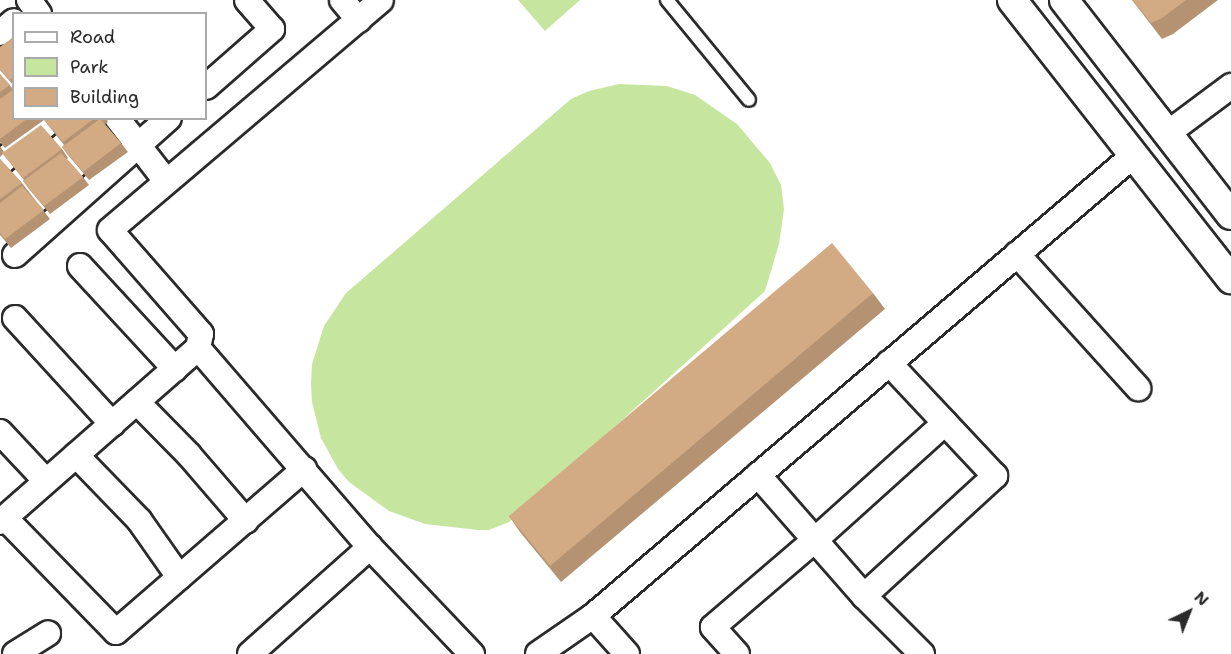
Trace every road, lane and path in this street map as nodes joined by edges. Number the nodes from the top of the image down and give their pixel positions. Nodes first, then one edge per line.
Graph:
1 (247, 0) edge
2 (342, 0) edge
3 (381, 0) edge
4 (667, 0) edge
5 (1011, 0) edge
6 (1064, 0) edge
7 (359, 20) junction
8 (12, 23) edge
9 (0, 33) edge
10 (207, 86) edge
11 (1231, 86) edge
12 (749, 100) dead end
13 (52, 120) edge
14 (119, 120) edge
15 (167, 120) edge
16 (1168, 134) junction
17 (138, 145) junction
18 (1134, 155) junction
19 (0, 163) edge
20 (165, 181) junction
21 (1231, 215) edge
22 (1017, 254) junction
23 (15, 255) dead end
24 (80, 266) dead end
25 (1231, 279) edge
26 (15, 318) dead end
27 (198, 348) junction
28 (889, 363) junction
29 (175, 369) junction
30 (1138, 388) dead end
31 (137, 402) junction
32 (945, 423) junction
33 (112, 424) junction
34 (0, 432) edge
35 (76, 455) junction
36 (304, 469) junction
37 (758, 475) junction
38 (46, 481) junction
39 (2, 520) edge
40 (246, 521) junction
41 (815, 540) junction
42 (369, 547) junction
43 (179, 577) junction
44 (864, 596) junction
45 (593, 616) junction
46 (48, 633) dead end
47 (15, 654) edge
48 (250, 654) edge
49 (472, 654) edge
50 (538, 654) edge
51 (627, 654) edge
52 (737, 654) edge
53 (922, 654) edge

1 - 10 street
2 - 7 street
3 - 7 street
4 - 12 lane
5 - 18 street
6 - 16 street
7 - 20 street
8 - 9 street
11 - 16 street
13 - 19 street
14 - 17 street
15 - 17 street
16 - 21 street
17 - 20 street
17 - 23 street
18 - 22 street
18 - 25 street
20 - 27 street
22 - 28 street
22 - 30 street
24 - 29 street
26 - 33 street
27 - 29 street
27 - 36 street
28 - 32 street
28 - 37 street
29 - 31 street
31 - 33 street
31 - 40 street
32 - 41 street
32 - 44 street
33 - 35 street
34 - 38 street
35 - 38 street
35 - 43 street
36 - 40 street
36 - 42 street
37 - 41 street
37 - 45 street
38 - 39 street
39 - 43 street
40 - 43 street
41 - 44 street
41 - 52 street
42 - 48 street
42 - 49 street
44 - 53 street
45 - 50 street
45 - 51 street
46 - 47 street

